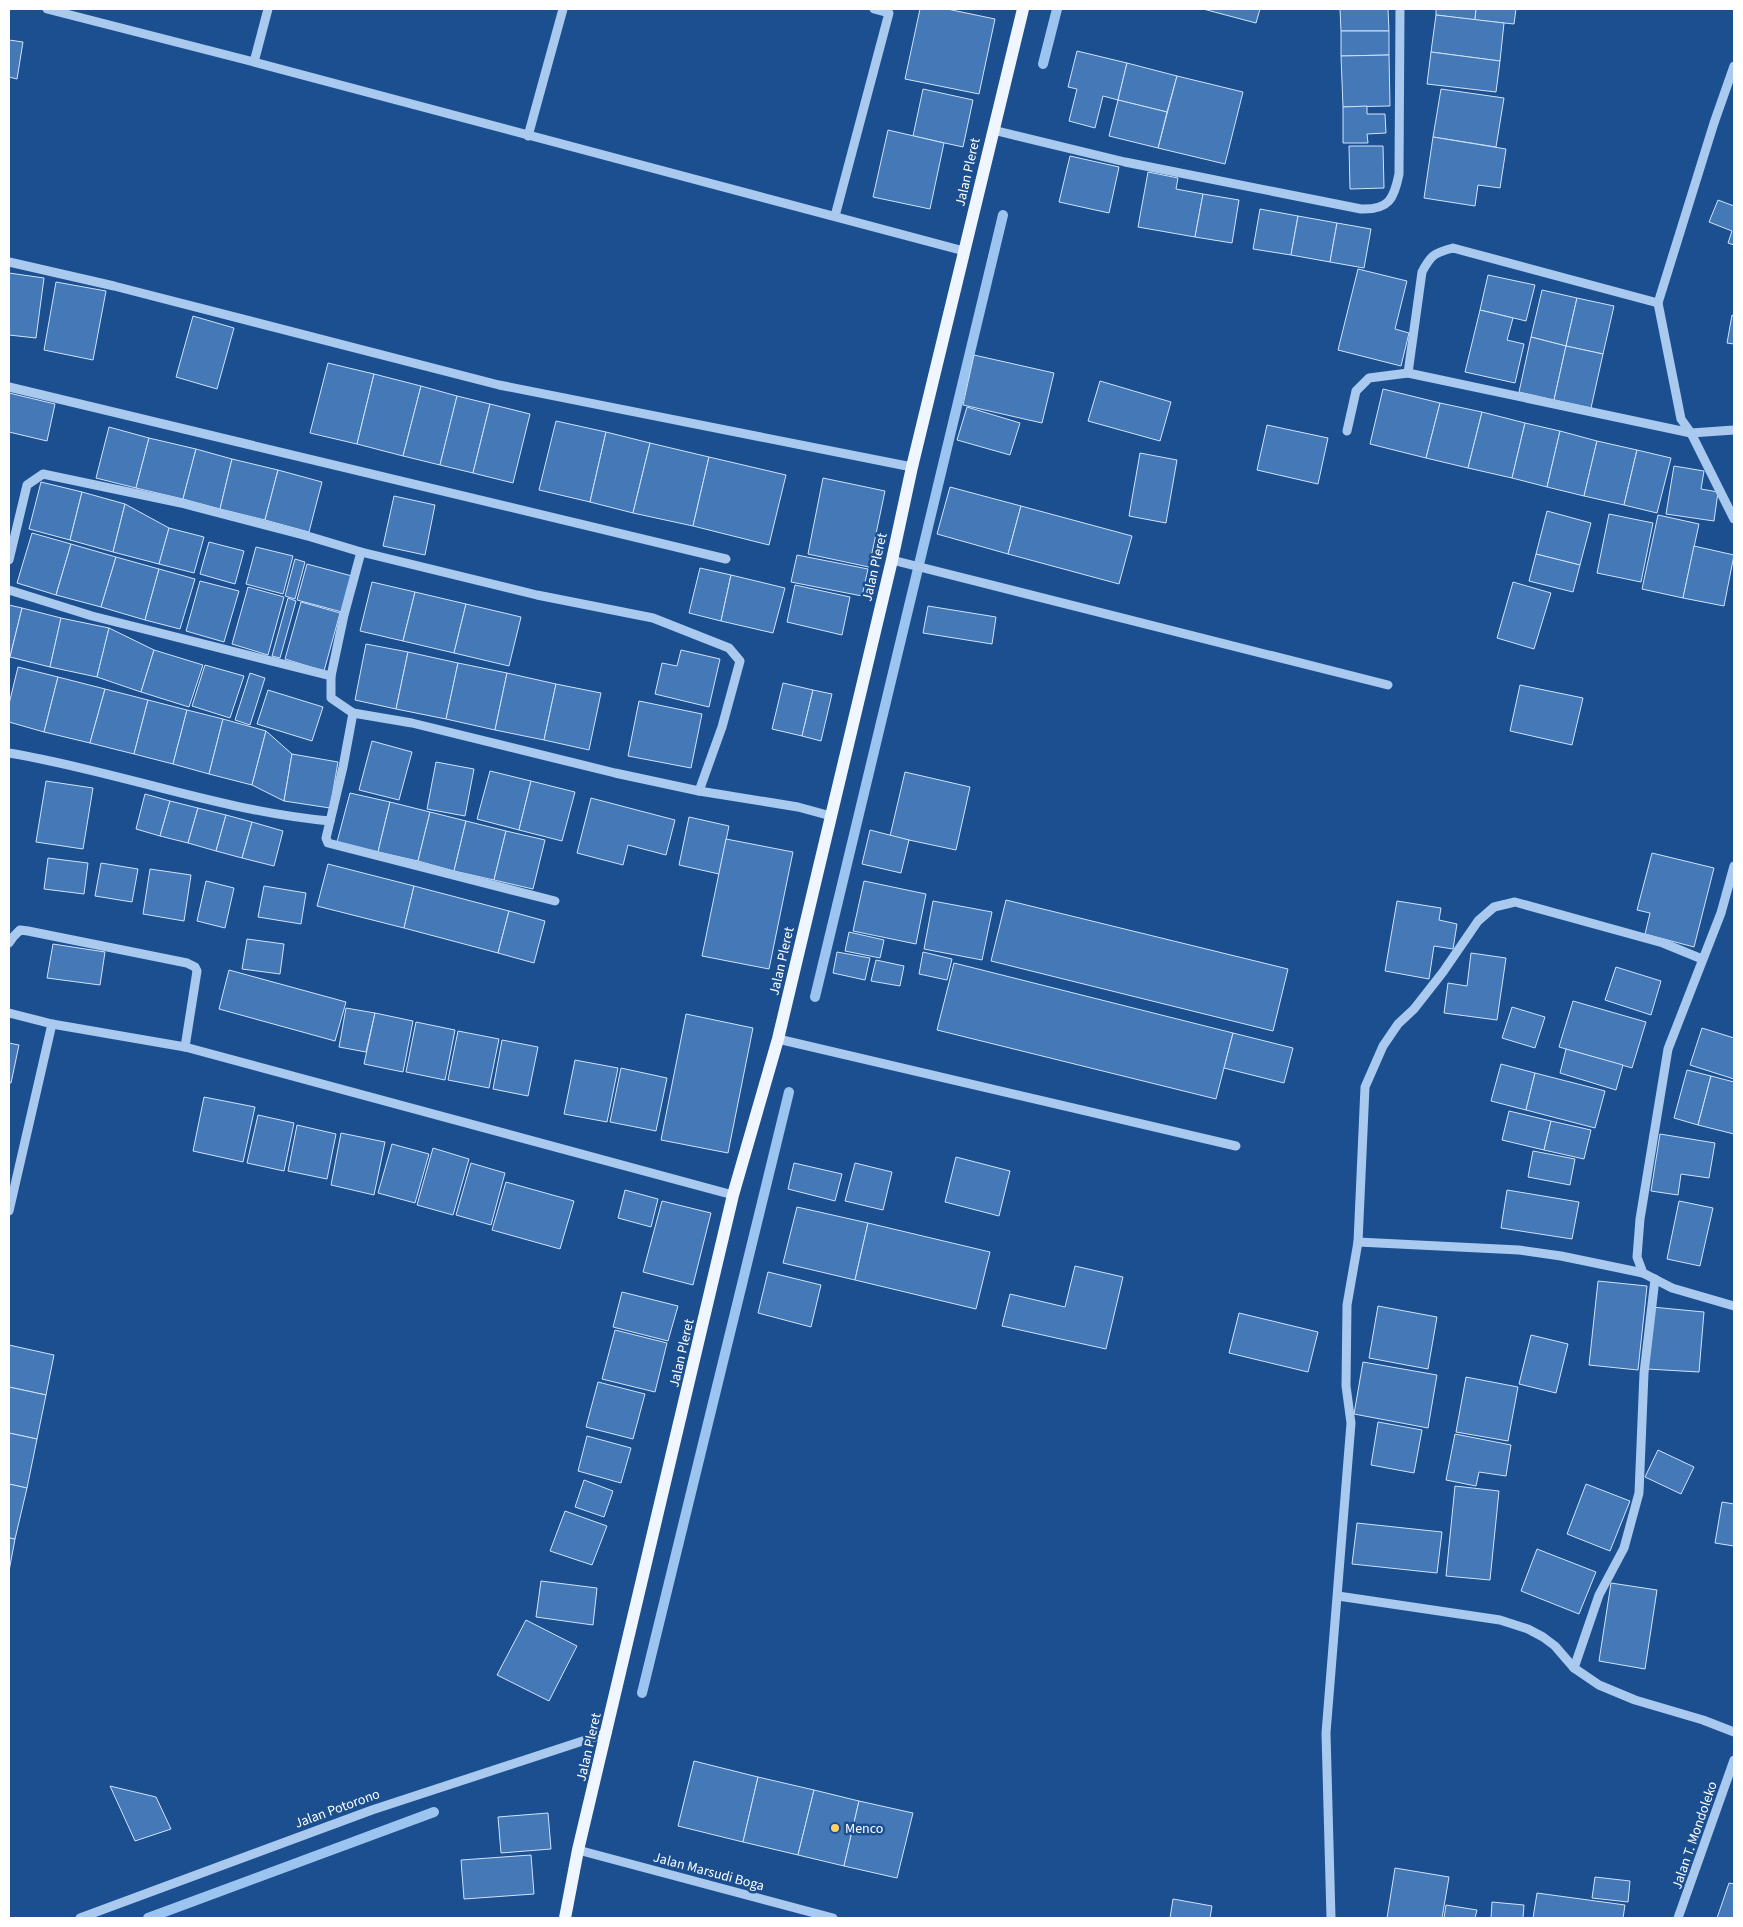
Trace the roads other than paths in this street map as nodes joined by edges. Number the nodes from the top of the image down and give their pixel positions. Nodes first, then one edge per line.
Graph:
1 (47, 9) edge
2 (268, 9) edge
3 (563, 9) edge
4 (874, 9) edge
5 (1023, 9) edge
6 (1400, 9) edge
7 (254, 62) junction
8 (1734, 66) edge
9 (992, 130) junction
10 (528, 136) junction
11 (835, 216) junction
12 (964, 251) junction
13 (9, 262) edge
14 (1658, 303) junction
15 (1408, 373) junction
16 (9, 387) edge
17 (1734, 430) edge
18 (1347, 431) dead end
19 (1690, 433) junction
20 (912, 467) junction
21 (1734, 520) edge
22 (361, 552) junction
23 (726, 559) dead end
24 (9, 560) edge
25 (892, 560) junction
26 (9, 590) edge
27 (331, 676) junction
28 (1388, 685) dead end
29 (353, 712) junction
30 (9, 753) edge
31 (699, 791) junction
32 (831, 816) junction
33 (330, 821) junction
34 (1734, 866) edge
35 (555, 901) dead end
36 (9, 943) edge
37 (1702, 959) junction
38 (9, 1013) edge
39 (52, 1024) junction
40 (778, 1039) junction
41 (185, 1048) junction
42 (1236, 1146) dead end
43 (733, 1195) junction
44 (9, 1211) edge
45 (1358, 1242) junction
46 (1643, 1273) junction
47 (1654, 1279) junction
48 (1734, 1306) edge
49 (1338, 1596) junction
50 (1574, 1668) junction
51 (1734, 1732) edge
52 (606, 1733) junction
53 (1734, 1760) edge
54 (578, 1850) junction
55 (80, 1918) edge
56 (565, 1918) edge
57 (832, 1918) edge
58 (1331, 1918) edge
59 (1678, 1918) edge

1 - 7 street
2 - 7 street
3 - 10 street
4 - 11 street
5 - 9 main road, Jalan Pleret
6 - 9 street
7 - 10 street
8 - 14 street
9 - 12 main road, Jalan Pleret
10 - 11 street
11 - 12 street
12 - 20 main road, Jalan Pleret
13 - 20 street
14 - 15 street
14 - 19 street
15 - 18 street
15 - 19 street
16 - 23 street
17 - 19 street
19 - 21 street
20 - 25 main road, Jalan Pleret
22 - 24 street
22 - 27 street
22 - 31 street
25 - 28 street
25 - 32 main road, Jalan Pleret
26 - 27 street
27 - 29 street
29 - 31 street
29 - 33 street
30 - 33 street
31 - 32 street
32 - 40 main road, Jalan Pleret
33 - 35 street
34 - 37 street
36 - 41 street
37 - 45 street
37 - 46 street
38 - 39 street
39 - 41 street
39 - 44 street
40 - 42 street
40 - 43 main road, Jalan Pleret
41 - 43 street
43 - 52 main road, Jalan Pleret
45 - 46 street
45 - 49 street
46 - 47 street
47 - 48 street
47 - 50 street
49 - 50 street
49 - 58 street
50 - 51 street
52 - 54 main road, Jalan Pleret
52 - 55 street, Jalan Potorono
53 - 59 street, Jalan T. Mondoleko
54 - 56 main road, Jalan Pleret
54 - 57 street, Jalan Marsudi Boga

